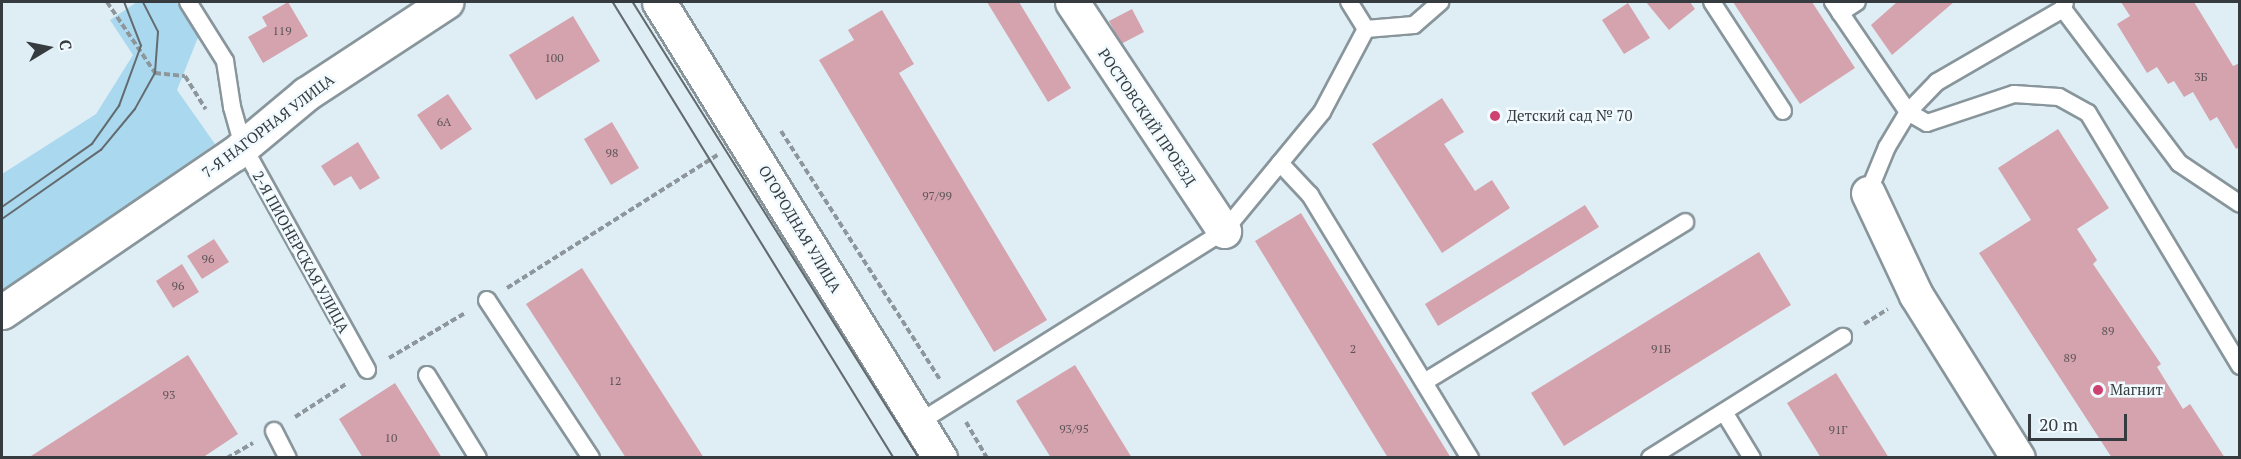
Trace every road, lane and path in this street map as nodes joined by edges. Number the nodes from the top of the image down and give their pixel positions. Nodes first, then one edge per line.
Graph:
1 (107, 2) edge
2 (188, 2) edge
3 (446, 2) edge
4 (659, 2) edge
5 (1072, 2) edge
6 (1348, 2) edge
7 (1440, 2) edge
8 (1712, 2) edge
9 (1857, 2) edge
10 (2064, 5) edge
11 (1837, 7) edge
12 (1366, 29) junction
13 (1783, 111) dead end
14 (1908, 112) junction
15 (780, 129) dead end
16 (239, 150) junction
17 (1280, 163) junction
18 (1868, 193) joint
19 (2240, 204) edge
20 (1685, 222) dead end
21 (1224, 231) junction
22 (487, 300) dead end
23 (2, 312) edge
24 (1843, 337) dead end
25 (2240, 366) edge
26 (367, 370) dead end
27 (427, 375) dead end
28 (1425, 381) junction
29 (954, 400) junction
30 (1724, 411) junction
31 (918, 423) junction
32 (274, 431) dead end
33 (288, 458) edge
34 (478, 458) edge
35 (591, 458) edge
36 (940, 458) edge
37 (987, 458) edge
38 (1470, 458) edge
39 (1650, 458) edge
40 (1752, 458) edge
41 (2018, 458) edge

1 - 16 path
2 - 16 lane, 2-Я ПИОНЕРСКАЯ УЛИЦА
3 - 16 street, 7-Я НАГОРНАЯ УЛИЦА
4 - 31 street, ОГОРОДНАЯ УЛИЦА
5 - 21 street, РОСТОВСКИЙ ПРОЕЗД
6 - 12 lane
7 - 12 lane
8 - 13 lane
9 - 11 lane
10 - 14 lane
10 - 19 lane
11 - 14 lane
12 - 17 lane
14 - 18 lane
14 - 25 lane
15 - 29 path
16 - 23 street, 7-Я НАГОРНАЯ УЛИЦА
16 - 26 lane, 2-Я ПИОНЕРСКАЯ УЛИЦА
17 - 21 lane
17 - 28 lane
18 - 41 street
20 - 28 lane
21 - 29 lane
22 - 35 lane
24 - 30 lane
27 - 34 lane
28 - 38 lane
29 - 31 lane
29 - 37 path
30 - 39 lane
30 - 40 lane
31 - 36 street, ОГОРОДНАЯ УЛИЦА
32 - 33 lane

